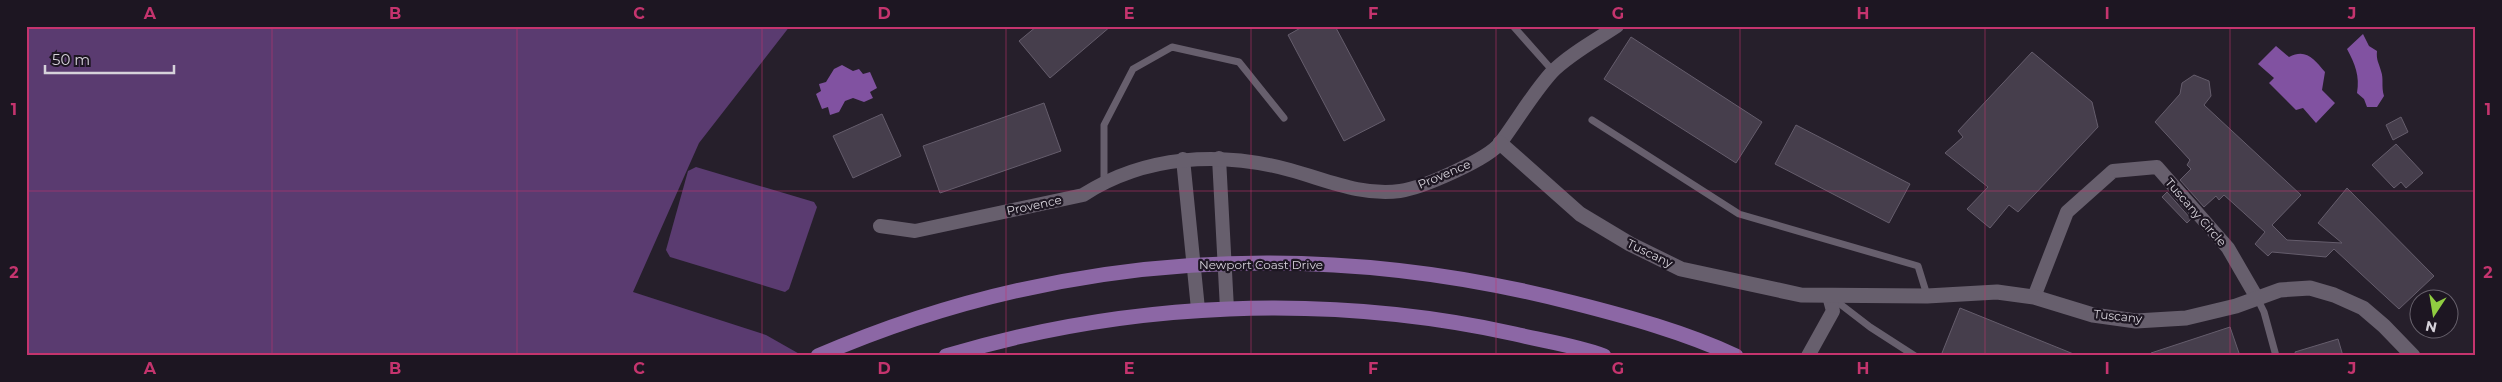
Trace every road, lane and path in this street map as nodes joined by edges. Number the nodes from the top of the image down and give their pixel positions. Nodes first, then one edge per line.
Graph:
1 (1513, 26) edge
2 (1617, 26) edge
3 (1553, 71) junction
4 (1284, 118) dead end
5 (1592, 120) dead end
6 (1500, 144) junction
7 (1219, 158) junction
8 (1183, 160) junction
9 (1104, 182) junction
10 (880, 226) dead end
11 (1194, 264) junction
12 (1224, 264) junction
13 (1829, 296) junction
14 (1927, 296) junction
15 (2034, 297) junction
16 (2257, 298) junction
17 (1198, 309) junction
18 (1227, 309) junction
19 (818, 356) edge
20 (946, 356) edge
21 (1604, 356) edge
22 (1736, 356) edge
23 (1808, 356) edge
24 (1915, 356) edge
25 (2276, 356) edge
26 (2412, 356) edge

1 - 3 lane
2 - 3 street, Provence
3 - 6 street, Provence
4 - 9 lane
5 - 14 lane
6 - 7 street, Provence
6 - 13 street, Tuscany
7 - 8 street, Provence
7 - 12 street
8 - 9 street, Provence
8 - 11 street
9 - 10 street, Provence
11 - 12 main road, Newport Coast Drive
11 - 17 street
11 - 19 main road, Newport Coast Drive
12 - 18 street
12 - 22 main road, Newport Coast Drive
13 - 14 street, Tuscany
13 - 23 street
13 - 24 lane
14 - 15 street, Tuscany
15 - 16 street, Tuscany
15 - 16 street, Tuscany Circle
16 - 25 lane
16 - 26 street, Tuscany
17 - 18 main road
17 - 20 main road
18 - 21 main road

